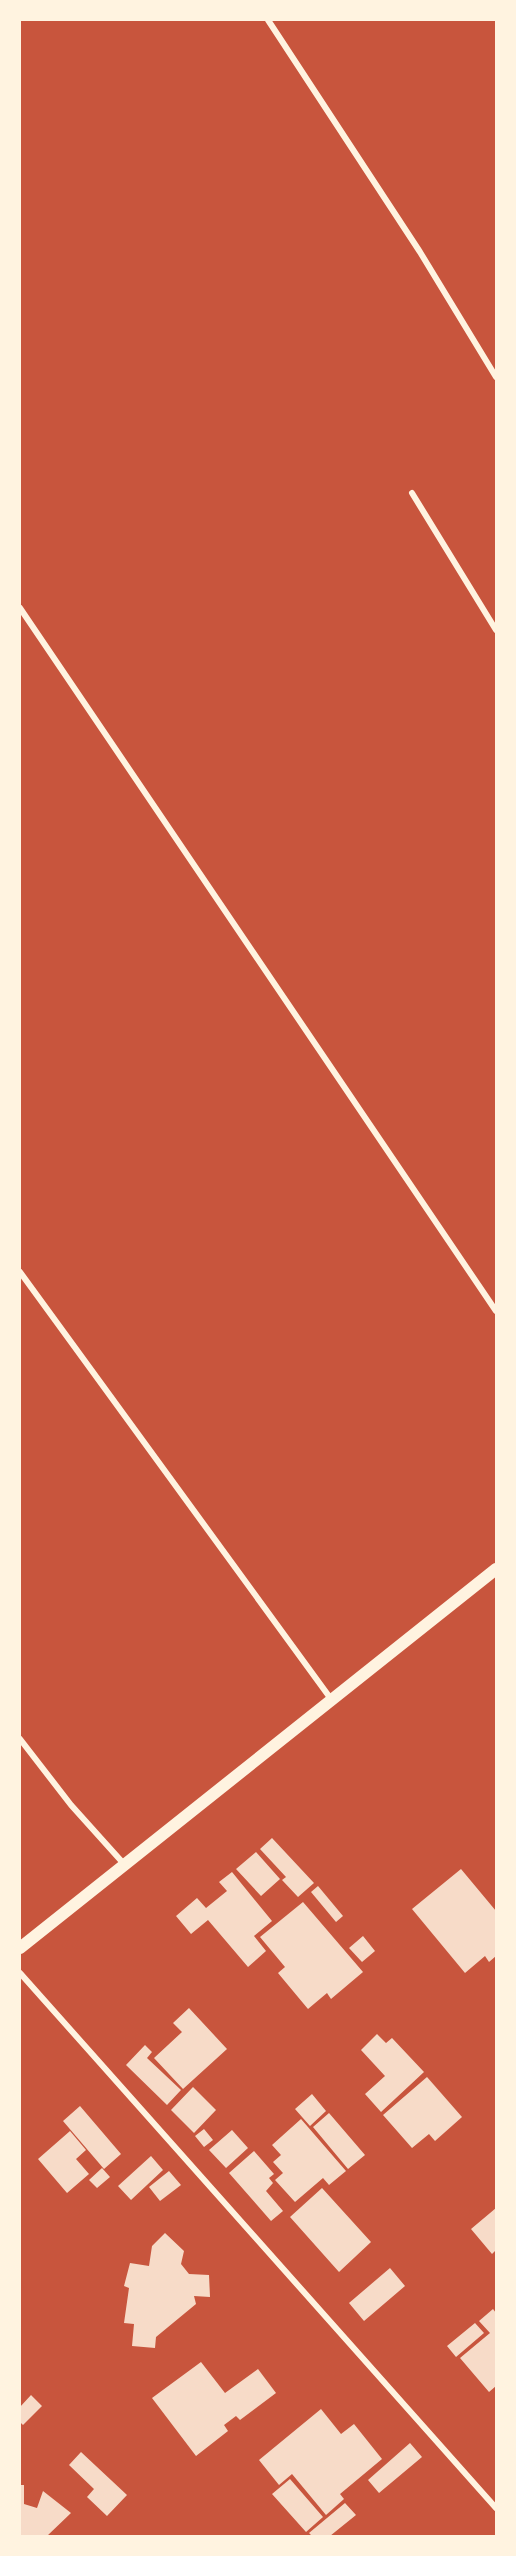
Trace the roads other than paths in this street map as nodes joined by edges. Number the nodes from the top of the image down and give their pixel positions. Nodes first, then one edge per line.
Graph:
1 (268, 20) edge
2 (496, 376) edge
3 (412, 493) dead end
4 (20, 608) edge
5 (496, 630) edge
6 (20, 1272) edge
7 (496, 1311) edge
8 (496, 1569) edge
9 (331, 1699) junction
10 (20, 1739) edge
11 (124, 1864) junction
12 (20, 1948) edge
13 (20, 1973) edge
14 (496, 2508) edge

1 - 2 street
3 - 5 street
4 - 7 street
6 - 9 street
8 - 9 main road
9 - 11 main road
10 - 11 street
11 - 12 main road
13 - 14 street

